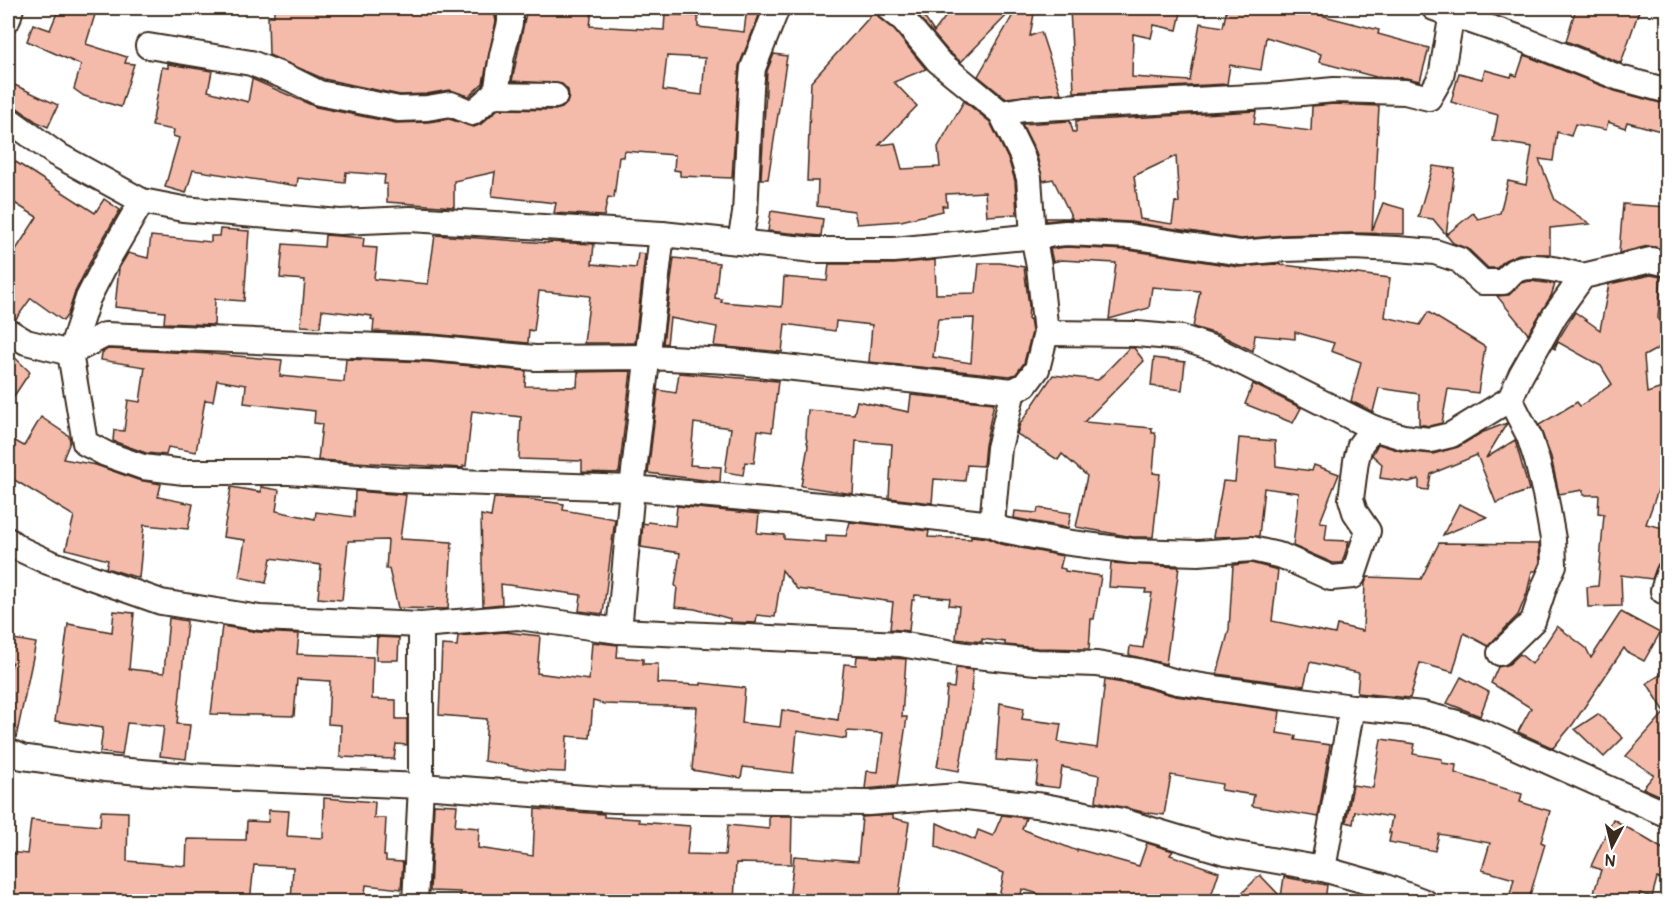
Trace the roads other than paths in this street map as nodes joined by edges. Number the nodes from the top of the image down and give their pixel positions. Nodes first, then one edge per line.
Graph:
1 (11, 8) edge
2 (507, 8) edge
3 (777, 8) edge
4 (889, 8) edge
5 (1443, 10) edge
6 (8, 19) edge
7 (148, 46) dead end
8 (1668, 91) edge
9 (493, 95) junction
10 (555, 96) dead end
11 (1001, 113) junction
12 (8, 118) edge
13 (142, 201) junction
14 (662, 234) junction
15 (1033, 235) junction
16 (740, 241) junction
17 (1668, 264) edge
18 (1582, 276) junction
19 (8, 331) edge
20 (1046, 333) junction
21 (70, 353) junction
22 (649, 357) junction
23 (1013, 392) junction
24 (1510, 399) junction
25 (1373, 428) junction
26 (632, 488) junction
27 (992, 524) junction
28 (8, 540) edge
29 (421, 625) junction
30 (619, 631) junction
31 (1500, 653) dead end
32 (1352, 707) junction
33 (8, 751) edge
34 (421, 786) junction
35 (1668, 815) edge
36 (1323, 869) junction
37 (415, 902) edge
38 (1425, 902) edge

1 - 6 street
2 - 9 street
3 - 16 street
4 - 11 street
5 - 8 street
5 - 11 street
7 - 9 street
9 - 10 street
11 - 15 street
12 - 13 street
13 - 14 street
13 - 21 street
14 - 16 street
14 - 22 street
15 - 16 street
15 - 18 street
15 - 20 street
17 - 18 street
18 - 24 street
19 - 21 street
20 - 23 street
20 - 25 street
21 - 22 street
21 - 26 street
22 - 23 street
22 - 26 street
23 - 27 street
24 - 25 street
24 - 31 street
25 - 27 street
26 - 27 street
26 - 30 street
28 - 29 street
29 - 30 street
29 - 34 street
30 - 32 street
32 - 35 street
32 - 36 street
33 - 34 street
34 - 36 street
34 - 37 street
36 - 38 street

